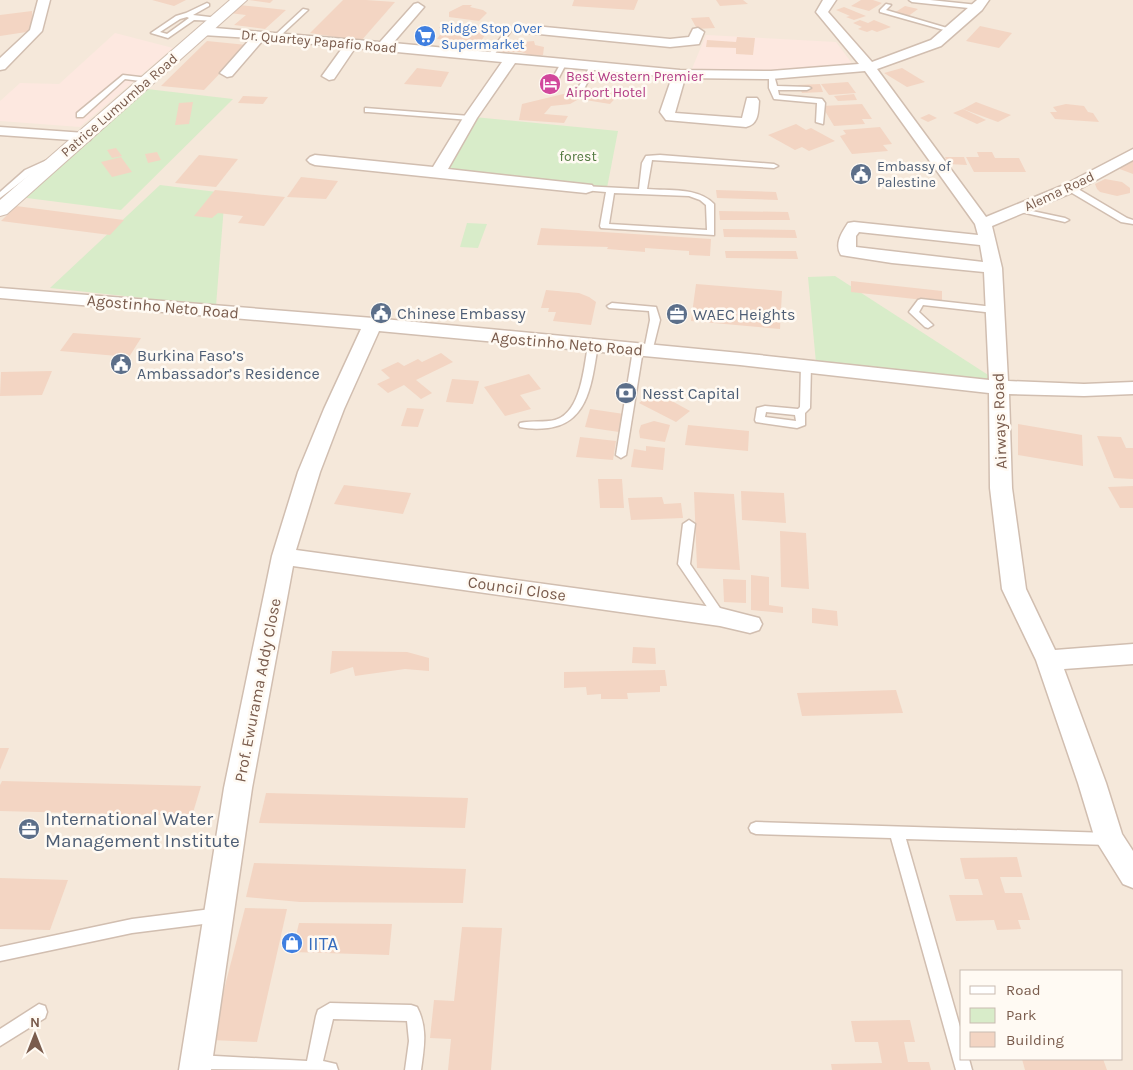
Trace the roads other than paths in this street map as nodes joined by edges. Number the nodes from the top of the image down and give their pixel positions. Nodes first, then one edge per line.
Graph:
1 (44, 0) edge
2 (239, 0) edge
3 (830, 0) edge
4 (912, 0) edge
5 (981, 3) edge
6 (207, 5) dead end
7 (888, 5) dead end
8 (418, 7) dead end
9 (305, 10) dead end
10 (195, 21) junction
11 (534, 30) dead end
12 (951, 30) junction
13 (508, 31) dead end
14 (698, 32) dead end
15 (261, 35) junction
16 (277, 36) junction
17 (670, 43) junction
18 (351, 44) junction
19 (383, 47) junction
20 (490, 57) junction
21 (511, 59) junction
22 (563, 64) junction
23 (0, 66) edge
24 (592, 67) junction
25 (869, 67) junction
26 (658, 72) junction
27 (227, 73) dead end
28 (680, 74) junction
29 (329, 76) dead end
30 (148, 80) junction
31 (772, 81) junction
32 (551, 88) dead end
33 (582, 88) dead end
34 (807, 88) dead end
35 (752, 101) dead end
36 (368, 110) dead end
37 (80, 115) dead end
38 (470, 118) junction
39 (820, 122) dead end
40 (0, 131) edge
41 (85, 137) junction
42 (1133, 154) edge
43 (56, 159) junction
44 (315, 160) dead end
45 (774, 166) dead end
46 (438, 172) junction
47 (586, 188) joint
48 (1070, 188) junction
49 (610, 190) junction
50 (643, 192) junction
51 (0, 196) edge
52 (0, 210) edge
53 (1021, 210) junction
54 (1065, 220) dead end
55 (1133, 222) edge
56 (983, 224) junction
57 (988, 241) junction
58 (993, 268) junction
59 (0, 293) edge
60 (612, 306) dead end
61 (994, 310) junction
62 (373, 324) junction
63 (928, 325) dead end
64 (593, 345) junction
65 (643, 350) junction
66 (806, 365) junction
67 (1133, 388) edge
68 (999, 389) junction
69 (800, 412) dead end
70 (524, 425) dead end
71 (621, 455) dead end
72 (689, 524) dead end
73 (284, 556) junction
74 (720, 617) junction
75 (750, 624) dead end
76 (1133, 654) edge
77 (1048, 660) junction
78 (756, 828) dead end
79 (897, 833) junction
80 (1109, 839) junction
81 (1133, 875) edge
82 (220, 915) junction
83 (0, 954) edge
84 (39, 1012) dead end
85 (0, 1038) edge
86 (960, 1056) edge
87 (196, 1066) edge
88 (322, 1069) edge
89 (413, 1070) edge

1 - 23 street
2 - 10 street, Patrice Lumumba Road
3 - 25 street, Airways Road
4 - 5 lane
5 - 12 street, Dr. Quartey Papafio Road
6 - 10 lane
7 - 12 lane
8 - 19 street
9 - 16 lane
10 - 10 lane
10 - 15 street, Dr. Quartey Papafio Road
10 - 30 street, Patrice Lumumba Road
11 - 17 street
12 - 25 street, Dr. Quartey Papafio Road
13 - 20 lane
14 - 17 street
15 - 16 street, Dr. Quartey Papafio Road
15 - 27 street
16 - 18 street, Dr. Quartey Papafio Road
17 - 26 street
18 - 19 street, Dr. Quartey Papafio Road
18 - 29 street
19 - 20 street, Dr. Quartey Papafio Road
20 - 21 street, Dr. Quartey Papafio Road
21 - 22 street, Dr. Quartey Papafio Road
21 - 38 street
22 - 24 street, Dr. Quartey Papafio Road
22 - 32 lane
24 - 26 street, Dr. Quartey Papafio Road
24 - 33 lane
25 - 31 street, Dr. Quartey Papafio Road
25 - 56 street, Airways Road
26 - 28 street, Dr. Quartey Papafio Road
28 - 31 street, Dr. Quartey Papafio Road
28 - 35 street
30 - 37 lane
30 - 41 street, Patrice Lumumba Road
31 - 34 lane
31 - 39 lane
36 - 38 lane
38 - 46 street
40 - 41 street
41 - 43 street, Patrice Lumumba Road
42 - 48 street, Alema Road
43 - 51 lane
43 - 52 street, Patrice Lumumba Road
44 - 46 street
45 - 50 lane
46 - 47 street
47 - 49 lane
48 - 53 street, Alema Road
48 - 55 lane
49 - 50 lane
49 - 50 lane
53 - 54 lane
53 - 56 street, Alema Road
56 - 57 street, Airways Road
57 - 58 street, Airways Road
57 - 58 street
58 - 61 street, Airways Road
59 - 62 street, Agostinho Neto Road
60 - 65 lane
61 - 63 lane
61 - 68 street, Airways Road
62 - 64 street, Agostinho Neto Road
62 - 73 street, Prof. Ewurama Addy Close
64 - 65 street, Agostinho Neto Road
64 - 70 lane
65 - 66 street, Agostinho Neto Road
65 - 71 lane
66 - 68 street, Agostinho Neto Road
66 - 69 lane
67 - 68 street, Agostinho Neto Road
68 - 77 street, Airways Road
72 - 74 lane
73 - 74 street, Council Close
73 - 82 street, Prof. Ewurama Addy Close
74 - 75 street, Council Close
76 - 77 street
77 - 80 street, Airways Road
78 - 79 lane
79 - 80 lane
79 - 86 lane
80 - 81 street, Airways Road
82 - 83 lane
82 - 87 street, Prof. Ewurama Addy Close
84 - 85 lane
87 - 88 lane
88 - 89 lane

